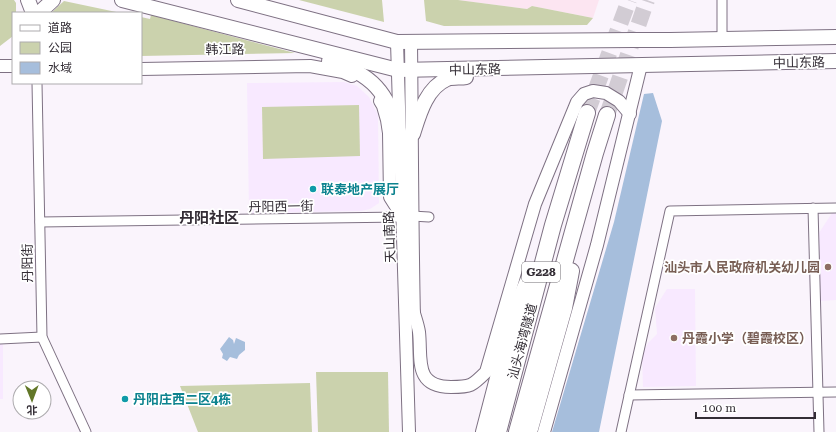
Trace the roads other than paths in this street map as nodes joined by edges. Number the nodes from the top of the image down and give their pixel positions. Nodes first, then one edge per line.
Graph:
1 (28, 0) edge
2 (53, 0) edge
3 (122, 0) edge
4 (238, 0) edge
5 (722, 0) edge
6 (33, 12) edge
7 (40, 12) edge
8 (836, 37) edge
9 (722, 40) junction
10 (397, 42) junction
11 (412, 42) junction
12 (296, 44) junction
13 (836, 61) edge
14 (142, 64) edge
15 (641, 65) junction
16 (0, 66) edge
17 (12, 66) edge
18 (310, 66) junction
19 (142, 69) edge
20 (488, 69) junction
21 (405, 70) junction
22 (0, 71) edge
23 (12, 71) edge
24 (37, 84) edge
25 (587, 113) tunnel mouth
26 (630, 114) junction
27 (606, 115) tunnel mouth
28 (406, 135) junction
29 (595, 153) junction
30 (813, 208) junction
31 (836, 208) edge
32 (407, 217) junction
33 (429, 217) dead end
34 (40, 222) junction
35 (553, 225) junction
36 (414, 310) junction
37 (42, 338) junction
38 (0, 339) edge
39 (818, 392) junction
40 (836, 392) edge
41 (629, 395) junction
42 (86, 432) edge
43 (409, 432) edge
44 (416, 432) edge
45 (484, 432) edge
46 (498, 432) edge
47 (517, 432) edge
48 (529, 432) edge
49 (544, 432) edge
50 (621, 432) edge
51 (819, 432) edge

1 - 6 main road
2 - 7 main road
3 - 12 main road, 中山东路
4 - 10 main road, 中山东路
5 - 9 street
8 - 9 main road, 中山东路
9 - 11 main road, 中山东路, bridge
10 - 11 main road, 中山东路
10 - 21 main road, 天山南路
11 - 21 main road, 天山南路
12 - 21 main road, 中山东路
12 - 28 main road
13 - 15 main road, 中山东路
14 - 18 main road, 韩江路
15 - 20 main road, 中山东路
15 - 26 main road
16 - 17 main road
18 - 19 main road, 韩江路
18 - 32 main road
20 - 21 main road, 中山东路
20 - 28 main road
21 - 28 main road, 天山南路
22 - 23 main road
24 - 34 street, 丹阳街
25 - 35 highway, 汕头海湾隧道 / G228
26 - 36 main road
26 - 49 main road
27 - 29 highway, 汕头海湾隧道 / G228
28 - 32 main road, 天山南路
29 - 47 highway, 汕头海湾隧道 / G228
29 - 48 highway
30 - 31 street
30 - 39 street
30 - 41 street
32 - 33 street, 丹阳西一街
32 - 34 street, 丹阳西一街
32 - 36 main road, 天山南路
32 - 43 main road, 天山南路
34 - 37 street, 丹阳街
35 - 45 highway
35 - 46 highway, 汕头海湾隧道 / G228
36 - 44 main road, 天山南路
37 - 38 street
37 - 42 street, 丹阳街
39 - 40 street
39 - 41 street
39 - 51 street
41 - 50 street

